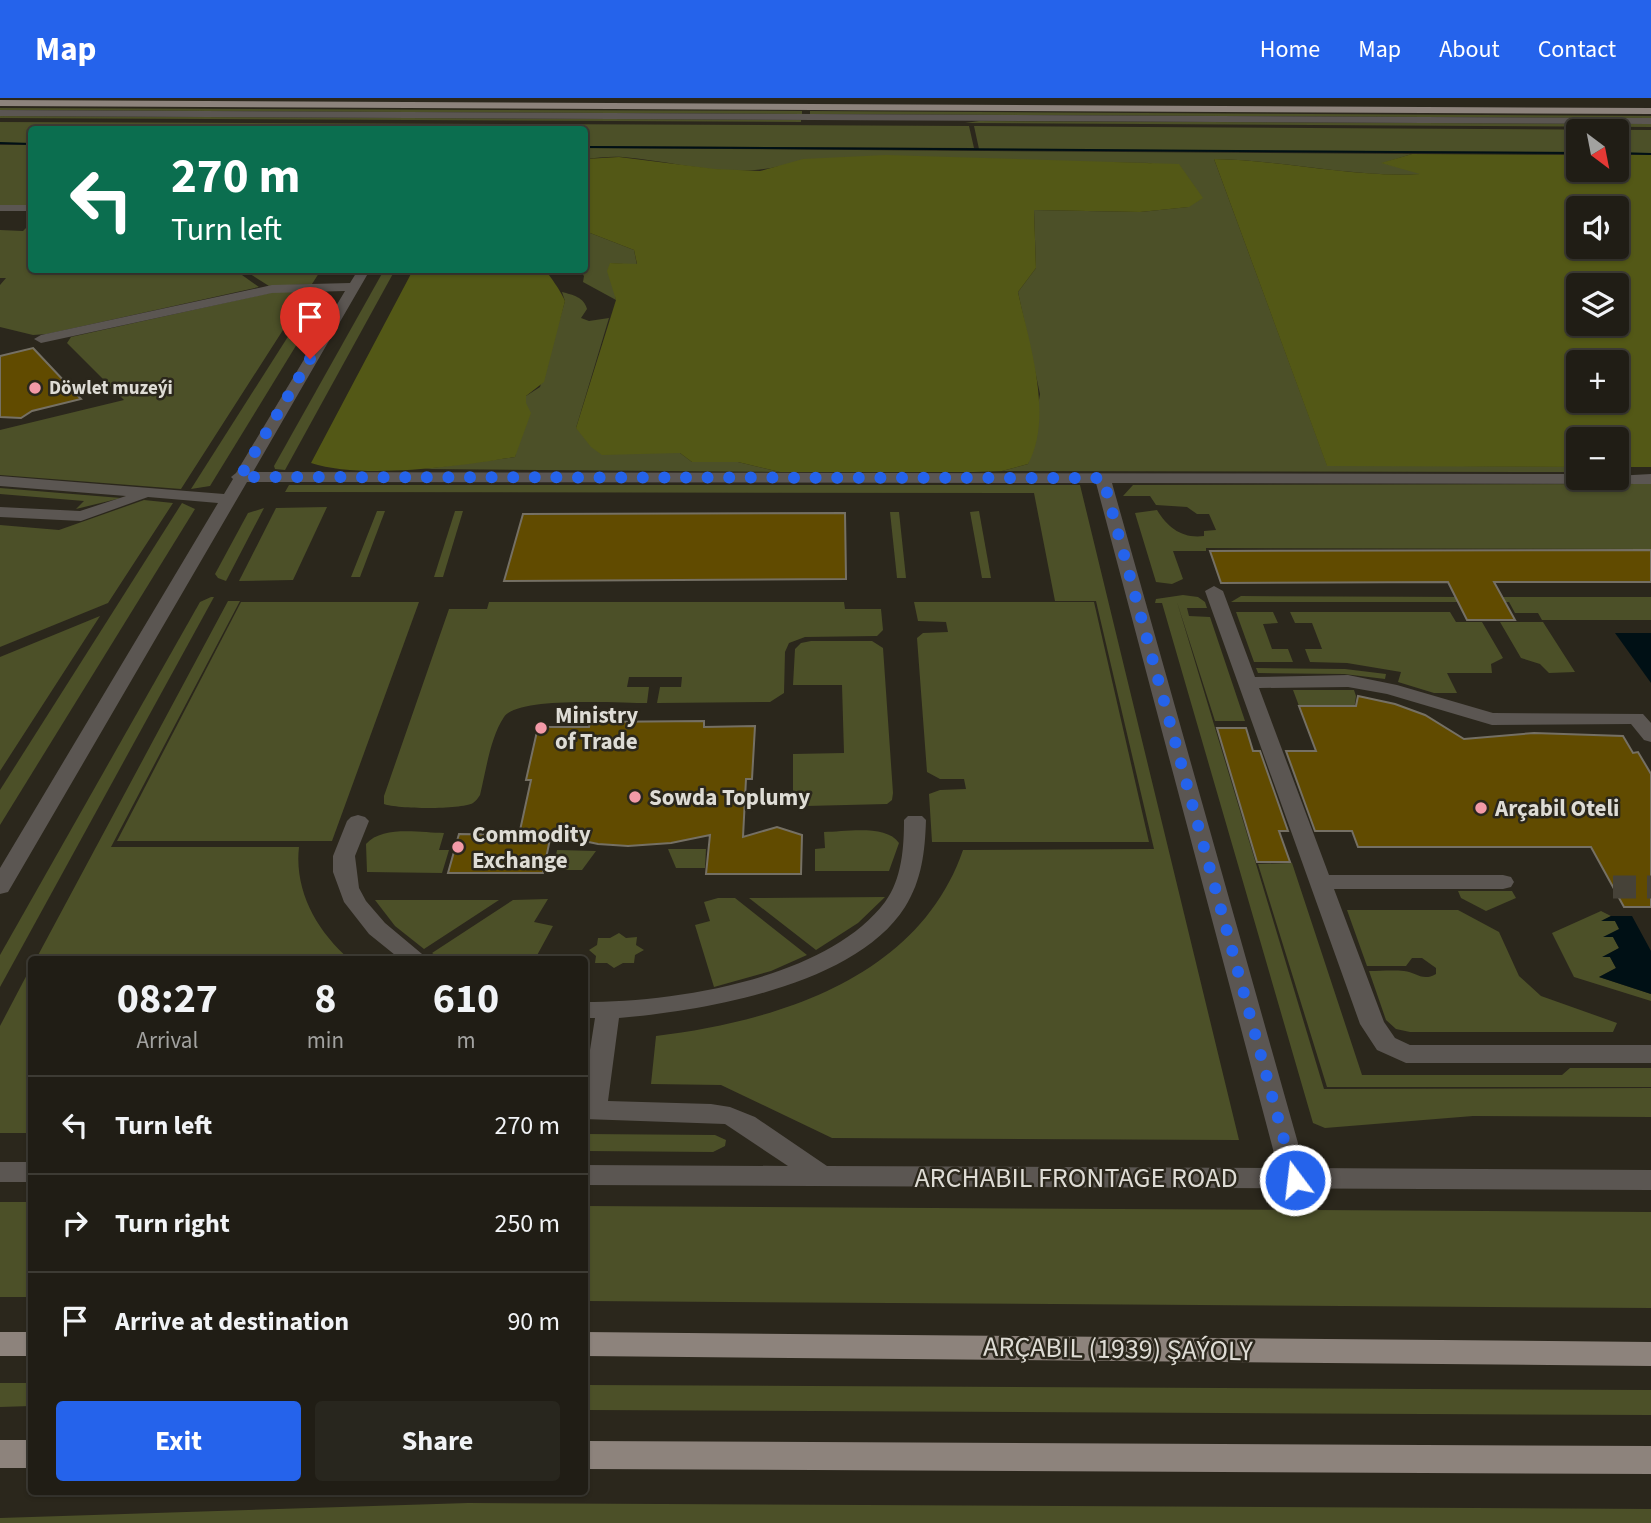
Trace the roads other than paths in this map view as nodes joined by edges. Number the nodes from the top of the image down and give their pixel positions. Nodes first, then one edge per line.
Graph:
1 (0, 103) edge
2 (1651, 111) edge
3 (0, 113) edge
4 (1651, 121) edge
5 (0, 208) edge
6 (28, 208) edge
7 (362, 273) edge
8 (353, 288) junction
9 (41, 339) dead end
10 (240, 477) junction
11 (1103, 478) junction
12 (1651, 479) edge
13 (0, 481) edge
14 (151, 492) junction
15 (228, 499) junction
16 (0, 512) edge
17 (1213, 591) dead end
18 (1247, 683) junction
19 (1651, 736) edge
20 (915, 820) dead end
21 (358, 821) dead end
22 (1319, 882) junction
23 (1503, 882) dead end
24 (0, 887) edge
25 (412, 956) edge
26 (596, 1011) edge
27 (1651, 1054) edge
28 (589, 1110) edge
29 (0, 1172) edge
30 (28, 1172) edge
31 (588, 1175) edge
32 (823, 1177) junction
33 (1295, 1180) junction
34 (1651, 1180) edge
35 (0, 1344) edge
36 (28, 1344) edge
37 (588, 1344) edge
38 (1651, 1354) edge
39 (0, 1454) edge
40 (28, 1454) edge
41 (588, 1455) edge
42 (1651, 1460) edge

1 - 2 main road
3 - 4 street
5 - 6 street
7 - 8 street
8 - 9 street
8 - 10 street
10 - 11 street
10 - 15 street
11 - 12 street
11 - 33 street
13 - 14 street
14 - 15 street
14 - 16 street
15 - 24 street
17 - 18 street
18 - 19 street
18 - 22 street
20 - 26 street
21 - 25 street
22 - 23 street
22 - 27 street
26 - 28 street
28 - 32 street
29 - 30 street
31 - 32 street, ARCHABIL FRONTAGE ROAD
32 - 33 street, ARCHABIL FRONTAGE ROAD
33 - 34 street, ARCHABIL FRONTAGE ROAD
35 - 36 main road
37 - 38 main road, ARÇABIL (1939) ŞAÝOLY
39 - 40 main road
41 - 42 main road

